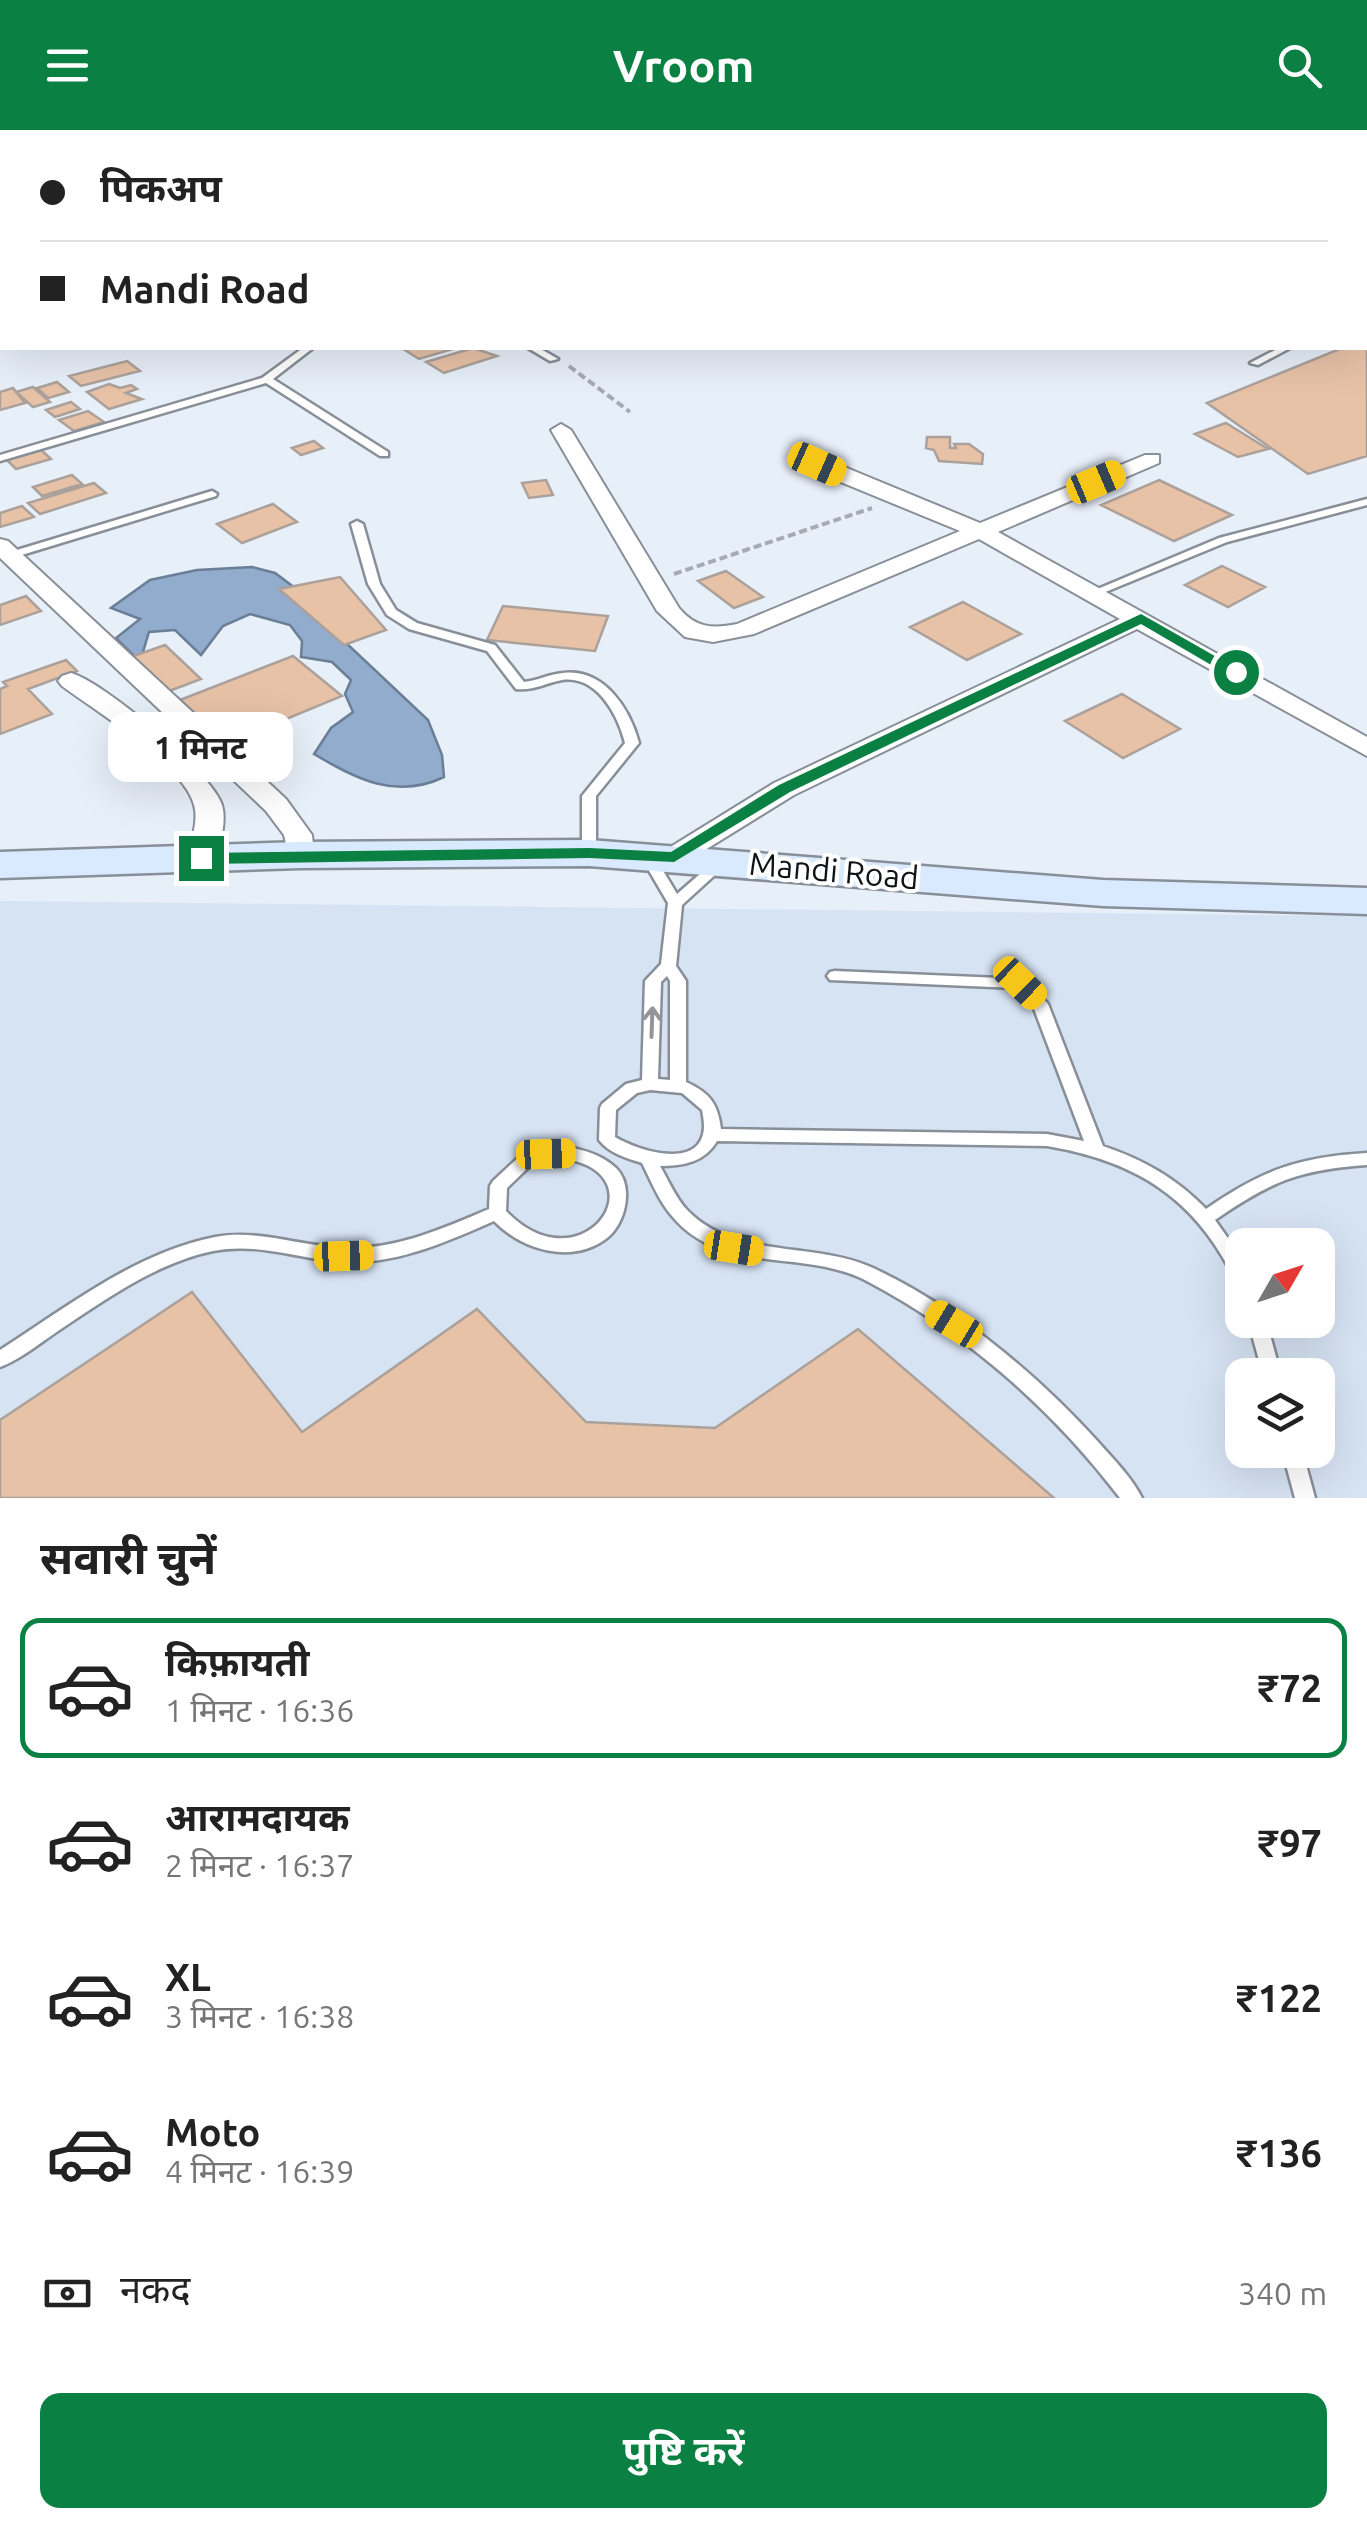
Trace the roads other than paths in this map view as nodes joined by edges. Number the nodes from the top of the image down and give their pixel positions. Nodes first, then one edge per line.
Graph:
1 (305, 350) edge
2 (537, 350) edge
3 (1282, 350) edge
4 (553, 359) road end
5 (1255, 363) dead end
6 (266, 379) junction
7 (560, 430) dead end
8 (384, 454) dead end
9 (0, 458) edge
10 (1152, 460) dead end
11 (817, 464) dead end
12 (212, 494) dead end
13 (1367, 502) edge
14 (358, 524) dead end
15 (982, 532) junction
16 (5, 550) edge
17 (1094, 593) junction
18 (1141, 618) junction
19 (71, 681) dead end
20 (1367, 748) edge
21 (589, 853) junction
22 (300, 855) junction
23 (660, 856) junction
24 (201, 858) junction
25 (722, 861) junction
26 (0, 865) edge
27 (1367, 901) edge
28 (675, 902) junction
29 (668, 966) junction
30 (835, 976) dead end
31 (650, 1084) junction
32 (678, 1086) junction
33 (712, 1135) junction
34 (1095, 1147) junction
35 (624, 1154) junction
36 (1367, 1158) edge
37 (650, 1162) junction
38 (604, 1166) junction
39 (498, 1213) junction
40 (1206, 1218) junction
41 (1225, 1249) edge
42 (0, 1359) edge
43 (1297, 1468) edge
44 (1132, 1498) edge
45 (1305, 1498) edge

1 - 6 lane
2 - 4 lane
3 - 5 lane
6 - 8 lane
6 - 9 lane
7 - 15 street
10 - 15 street
11 - 15 street
12 - 16 lane
13 - 17 lane
14 - 21 lane
15 - 17 street
16 - 22 street
17 - 18 street
18 - 20 street
18 - 23 street
19 - 24 street
21 - 22 street, Mandi Road
21 - 23 street, Mandi Road
22 - 24 street, Mandi Road
23 - 25 street, Mandi Road
23 - 28 lane
24 - 26 street, Mandi Road
25 - 27 street, Mandi Road
25 - 28 lane
28 - 29 lane
31 -> 29 lane
29 - 32 lane
30 - 34 lane
31 - 32 lane
31 - 35 lane
32 - 33 lane
33 - 34 lane
33 - 37 lane
34 - 40 lane
35 - 37 lane
35 - 38 lane
36 - 40 lane
37 - 44 lane
38 - 39 lane
38 - 39 lane
39 - 42 lane
40 - 41 lane
43 - 45 lane

